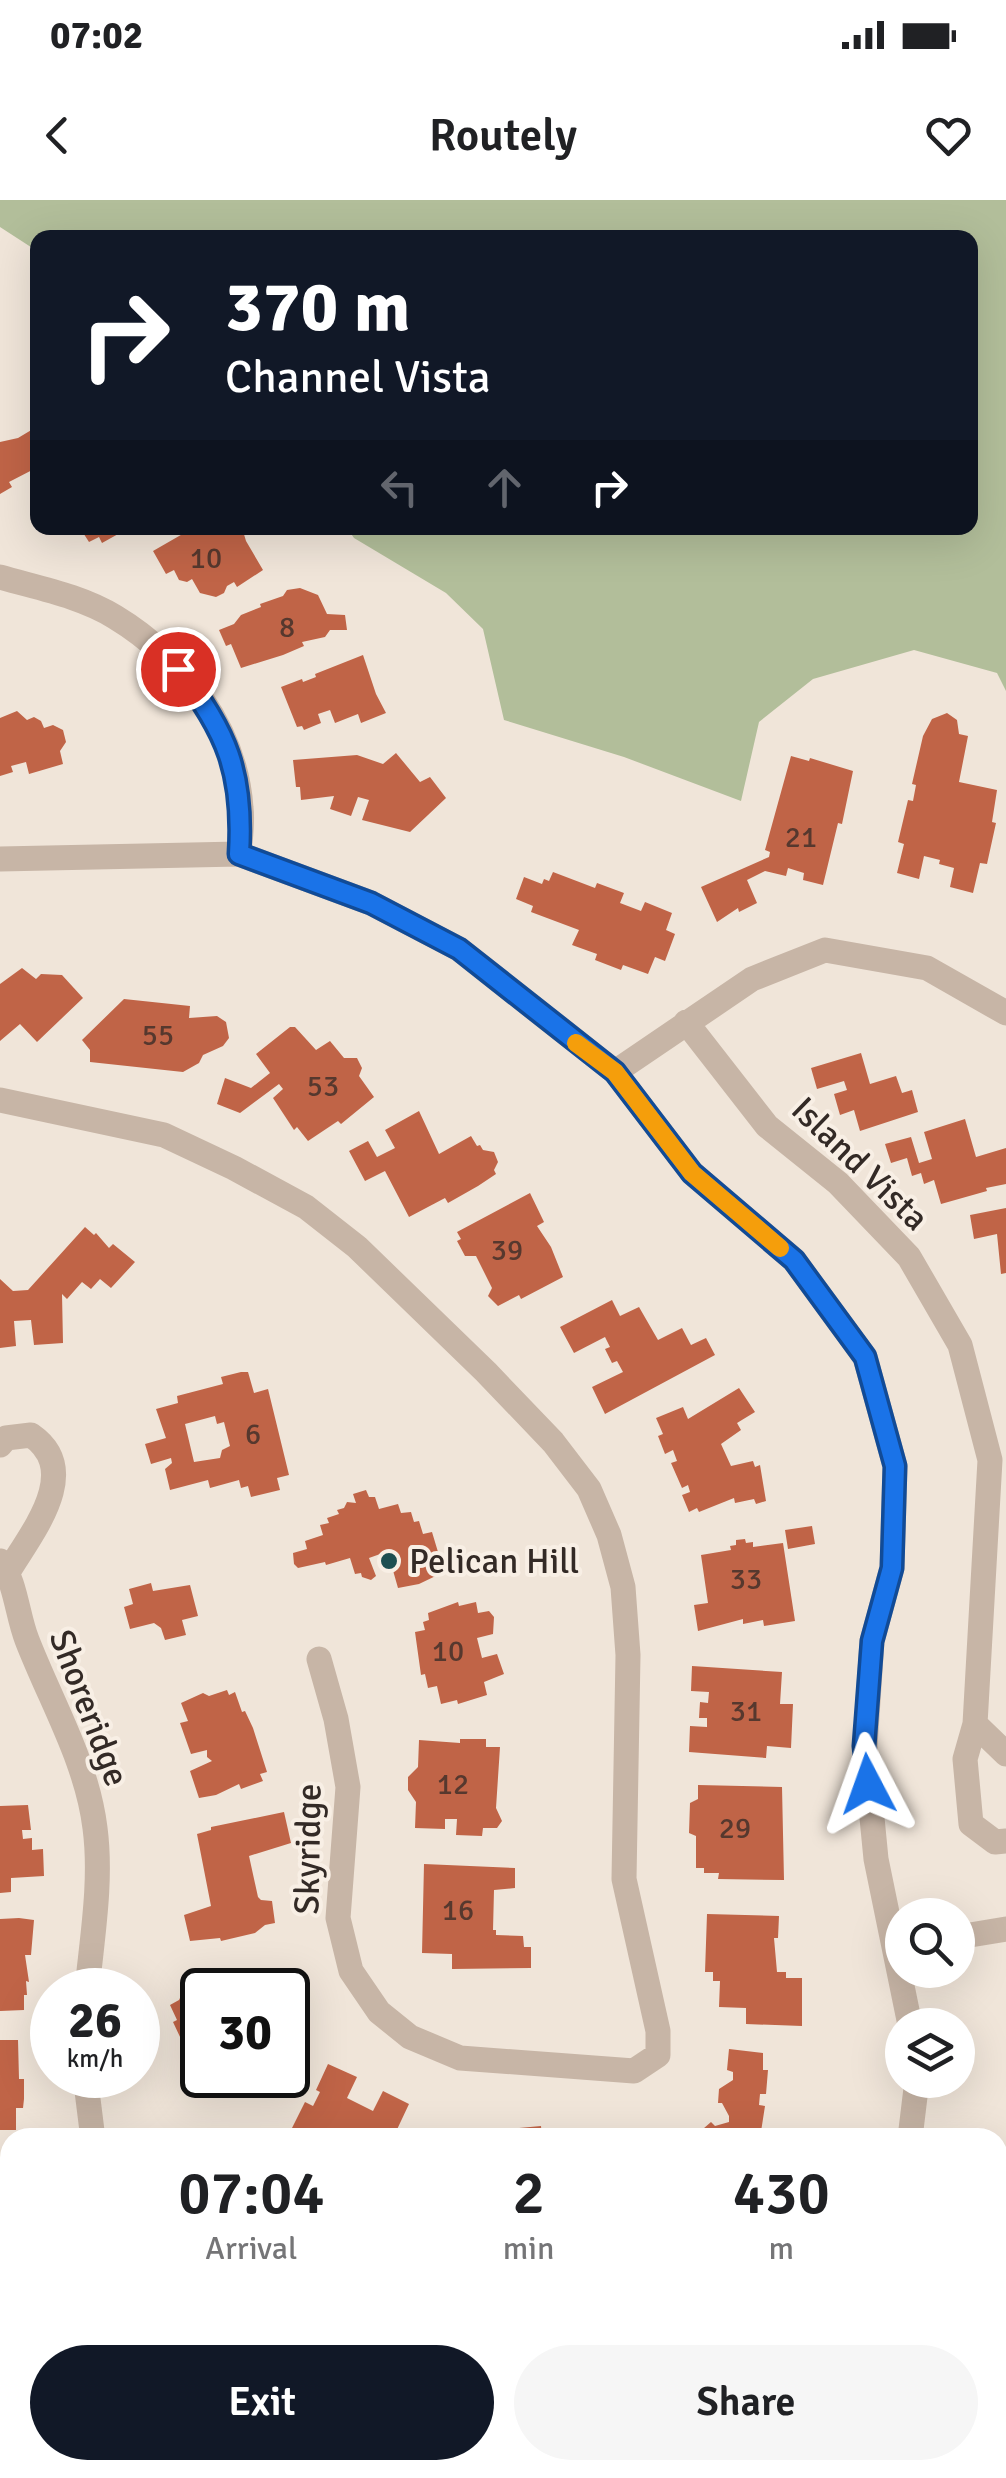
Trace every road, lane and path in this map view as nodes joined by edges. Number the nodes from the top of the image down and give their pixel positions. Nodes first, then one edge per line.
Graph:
1 (0, 577) edge
2 (239, 854) junction
3 (0, 859) edge
4 (1006, 1013) edge
5 (686, 1022) junction
6 (615, 1072) junction
7 (0, 1100) edge
8 (0, 1445) edge
9 (4, 1566) edge
10 (320, 1659) dead end
11 (975, 1724) junction
12 (1006, 1754) edge
13 (1006, 1840) edge
14 (886, 1898) edge
15 (1006, 1929) edge
16 (975, 1934) edge
17 (88, 1968) edge
18 (88, 2098) edge
19 (916, 2098) edge
20 (92, 2128) edge
21 (911, 2128) edge

1 - 2 street
2 - 3 street
2 - 6 street
4 - 5 street
5 - 6 street
5 - 11 street, Island Vista
6 - 14 street
7 - 10 street, Skyridge
8 - 9 street, Shoreridge
9 - 17 street, Shoreridge
11 - 12 street
11 - 13 street, Island Vista
15 - 16 street
18 - 20 street
19 - 21 street

